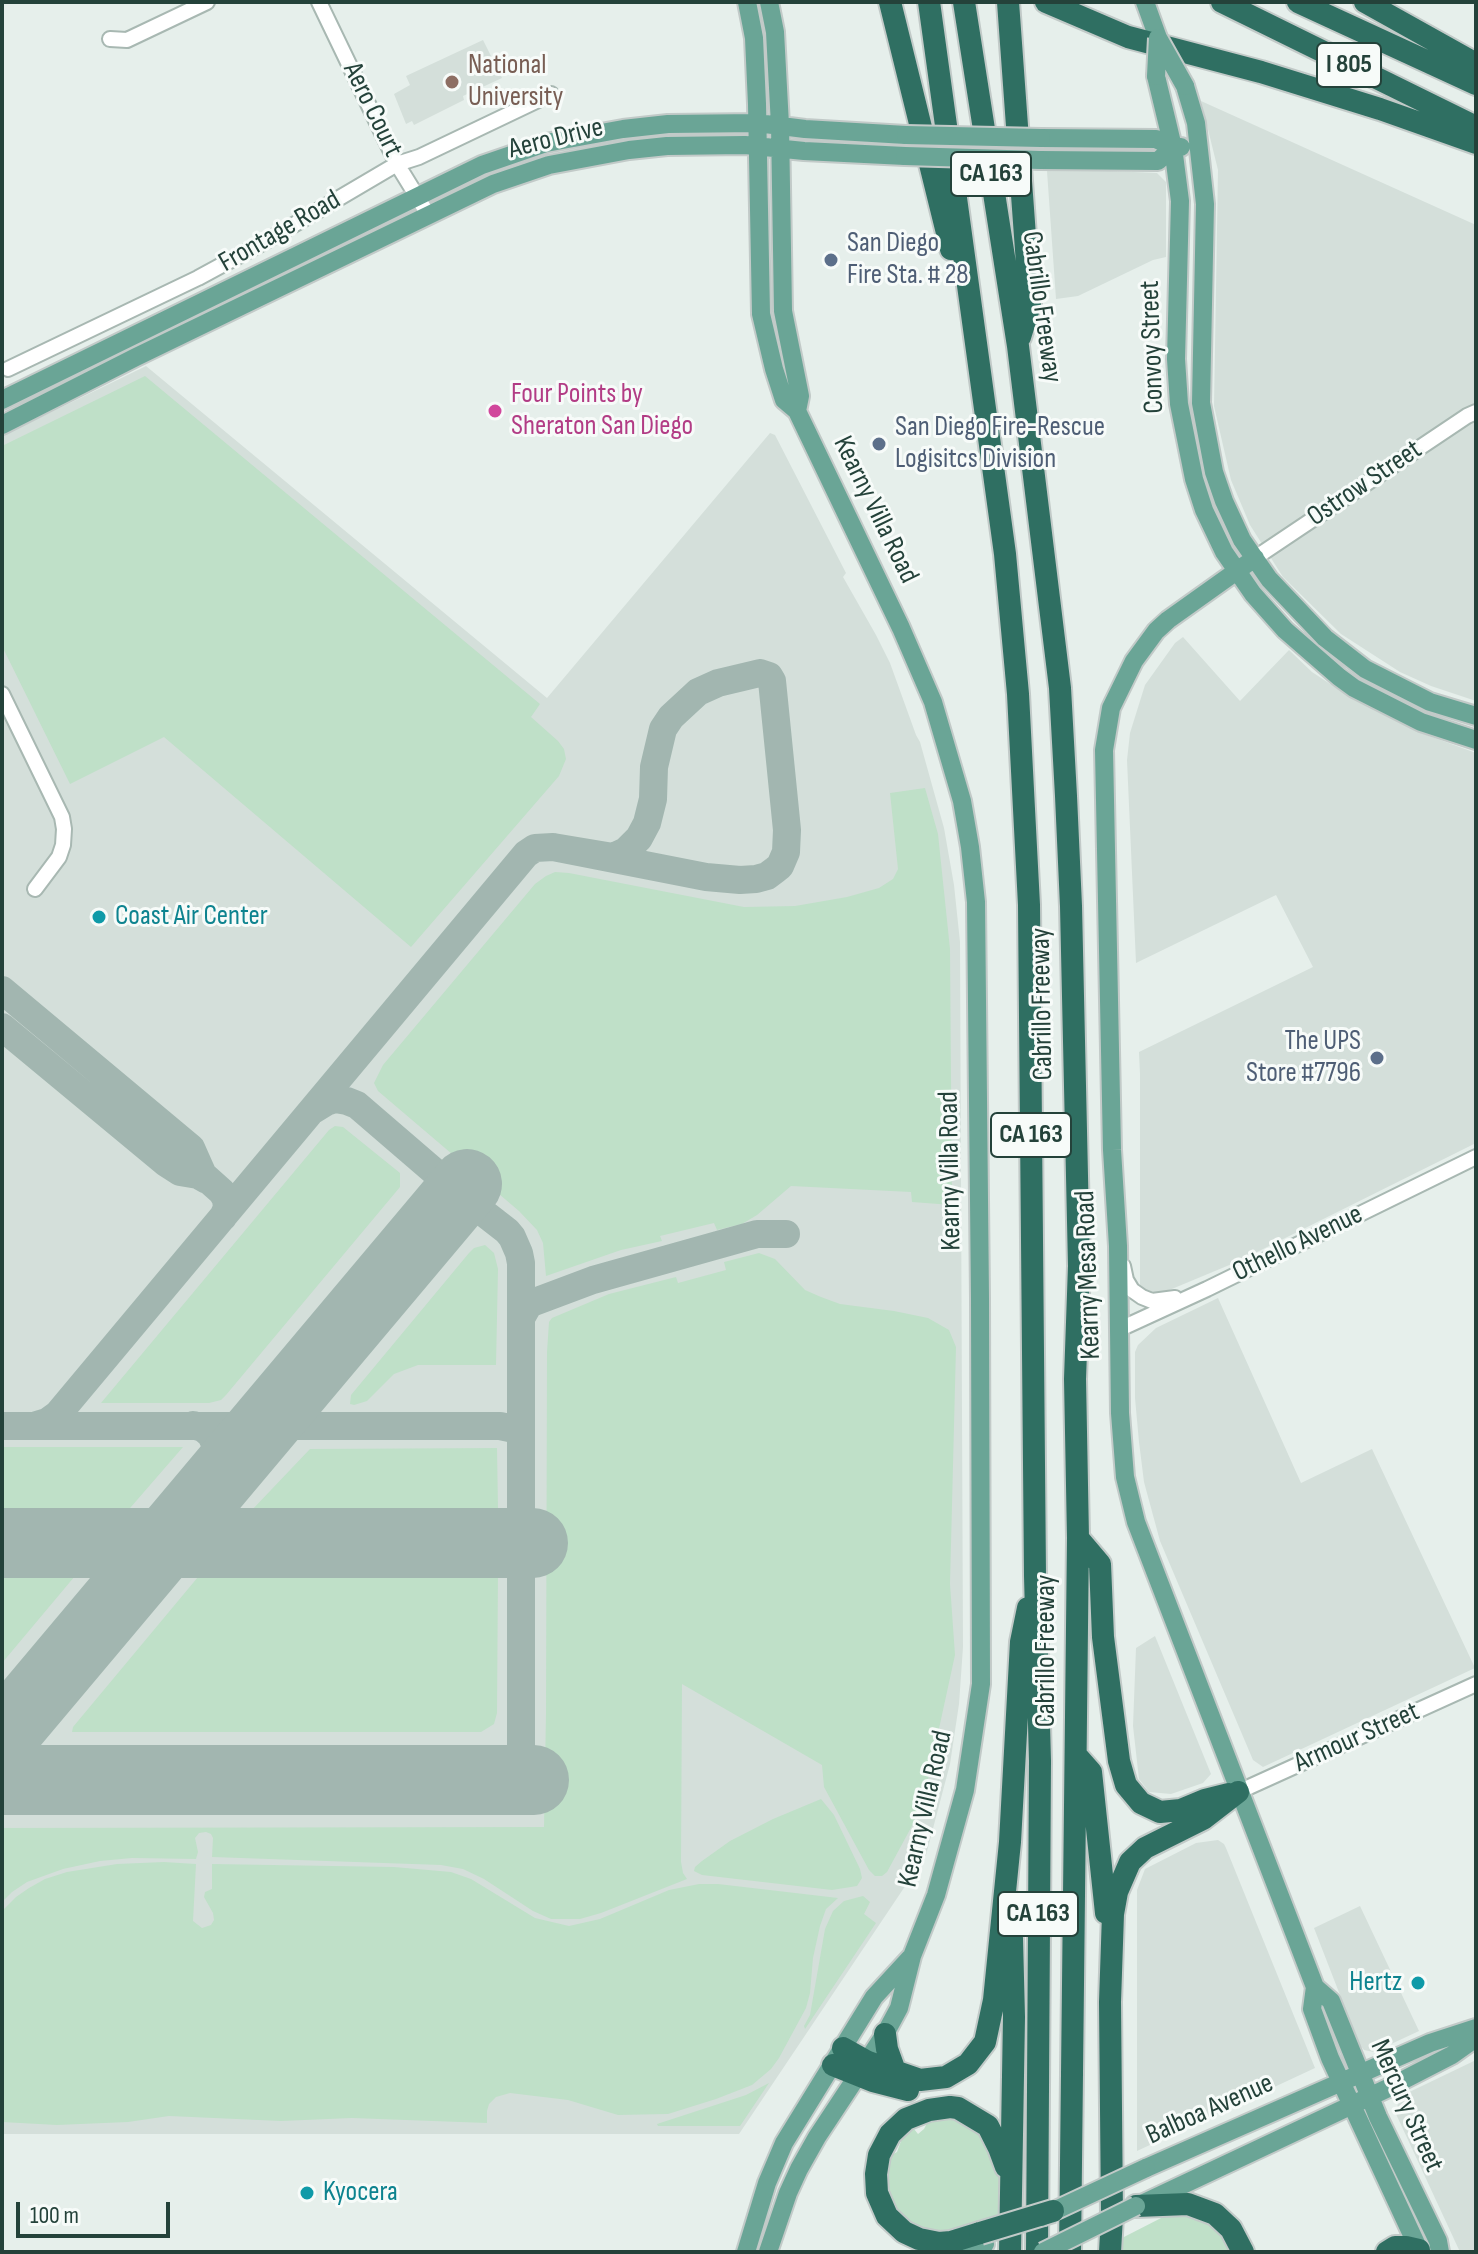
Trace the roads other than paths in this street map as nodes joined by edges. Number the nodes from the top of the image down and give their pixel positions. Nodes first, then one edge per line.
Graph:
1 (207, 2) edge
2 (319, 2) edge
3 (747, 2) edge
4 (769, 2) edge
5 (890, 2) edge
6 (929, 2) edge
7 (964, 2) edge
8 (1008, 2) edge
9 (1046, 2) edge
10 (1145, 2) edge
11 (1222, 2) edge
12 (1298, 2) edge
13 (1365, 2) edge
14 (1158, 38) junction
15 (110, 39) dead end
16 (1476, 64) edge
17 (1476, 84) edge
18 (551, 94) dead end
19 (757, 123) junction
20 (780, 125) junction
21 (1476, 127) edge
22 (1476, 143) edge
23 (758, 146) junction
24 (1200, 146) junction
25 (1173, 147) junction
26 (781, 148) junction
27 (397, 164) junction
28 (418, 197) junction
29 (429, 216) junction
30 (967, 281) junction
31 (1018, 346) junction
32 (8, 369) dead end
33 (2, 400) edge
34 (797, 411) junction
35 (1476, 412) edge
36 (2, 425) edge
37 (1255, 558) junction
38 (1237, 571) junction
39 (2, 694) edge
40 (1476, 716) edge
41 (1476, 740) edge
42 (35, 889) dead end
43 (1476, 1157) edge
44 (1118, 1246) junction
45 (1202, 1291) junction
46 (1120, 1329) junction
47 (1078, 1538) junction
48 (1035, 1576) junction
49 (1476, 1684) edge
50 (1076, 1755) junction
51 (1238, 1792) junction
52 (1010, 1842) junction
53 (912, 1956) junction
54 (1315, 1987) junction
55 (1110, 2002) junction
56 (1476, 2028) edge
57 (885, 2034) junction
58 (1476, 2038) edge
59 (838, 2056) junction
60 (864, 2068) junction
61 (895, 2071) junction
62 (1360, 2074) junction
63 (1341, 2082) junction
64 (1370, 2097) junction
65 (1351, 2106) junction
66 (958, 2108) junction
67 (1011, 2181) junction
68 (1136, 2206) junction
69 (1053, 2211) joint
70 (978, 2243) edge
71 (1427, 2249) edge
72 (746, 2252) edge
73 (768, 2252) edge
74 (1010, 2252) edge
75 (1040, 2252) edge
76 (1070, 2252) edge
77 (1112, 2252) edge
78 (1243, 2252) edge
79 (1387, 2252) edge

1 - 15 street
2 - 27 street, Aero Court
3 - 19 main road, Kearny Villa Road
4 - 20 main road, Kearny Villa Road
5 - 30 highway
6 - 30 highway, Cabrillo Freeway / CA 163
7 - 31 highway, Cabrillo Freeway / CA 163
8 - 31 highway
9 - 22 highway
10 - 14 main road
11 - 21 highway, I 805
12 - 17 highway, I 805
13 - 16 highway
14 - 24 main road, Convoy Street, bridge
14 - 25 main road, Convoy Street, bridge
18 - 27 street, Frontage Road
19 - 20 main road, Aero Drive
19 - 23 main road, Kearny Villa Road
19 - 28 main road, Aero Drive
20 - 25 main road, Aero Drive, bridge
20 - 26 main road, Kearny Villa Road
23 - 26 main road, Aero Drive
23 - 29 main road, Aero Drive
23 - 34 main road, Kearny Villa Road
24 - 25 main road, Aero Drive
24 - 37 main road, Convoy Street
25 - 26 main road, Aero Drive, bridge
25 - 38 main road, Convoy Street
26 - 34 main road, Kearny Villa Road
27 - 28 street, Aero Court
27 - 32 street, Frontage Road
28 - 29 street, Aero Court
28 - 33 main road, Aero Drive
29 - 36 main road, Aero Drive
30 - 48 highway, Cabrillo Freeway / CA 163
31 - 47 highway, Cabrillo Freeway / CA 163
34 - 53 main road, Kearny Villa Road
35 - 37 street, Ostrow Street
37 - 38 main road, Kearny Mesa Road
37 - 40 main road, Convoy Street
38 - 41 main road, Convoy Street
38 - 44 main road, Kearny Mesa Road
39 - 42 street
43 - 45 street, Othello Avenue
44 - 45 street
44 - 46 main road, Kearny Mesa Road
45 - 46 street, Othello Avenue
46 - 51 main road, Kearny Mesa Road
47 - 50 highway, Cabrillo Freeway / CA 163
47 - 51 highway
48 - 52 highway
48 - 75 highway, Cabrillo Freeway / CA 163
49 - 51 street, Armour Street
50 - 55 highway
50 - 76 highway, Cabrillo Freeway / CA 163
51 - 54 main road, Mercury Street
51 - 55 highway
52 - 61 highway
52 - 67 highway
53 - 57 main road, Kearny Villa Road
53 - 59 main road, Kearny Villa Road
54 - 62 main road, Mercury Street
54 - 63 main road, Mercury Street
55 - 77 highway
56 - 62 main road, Balboa Avenue
57 - 60 main road, Kearny Villa Road
57 - 61 highway
58 - 64 main road, Balboa Avenue
59 - 60 highway
59 - 72 main road, Kearny Villa Road
60 - 61 highway
60 - 66 highway
60 - 73 main road, Kearny Villa Road
62 - 63 main road, Balboa Avenue
62 - 64 main road, Mercury Street
63 - 65 main road, Mercury Street
63 - 69 main road, Balboa Avenue, bridge
64 - 65 main road, Balboa Avenue
64 - 71 main road, Mercury Street
65 - 68 main road, Balboa Avenue
65 - 71 main road, Mercury Street
66 - 67 highway
66 - 70 highway
67 - 74 highway
68 - 75 main road, Balboa Avenue, bridge
68 - 78 highway
69 - 70 highway, bridge
71 - 79 highway

